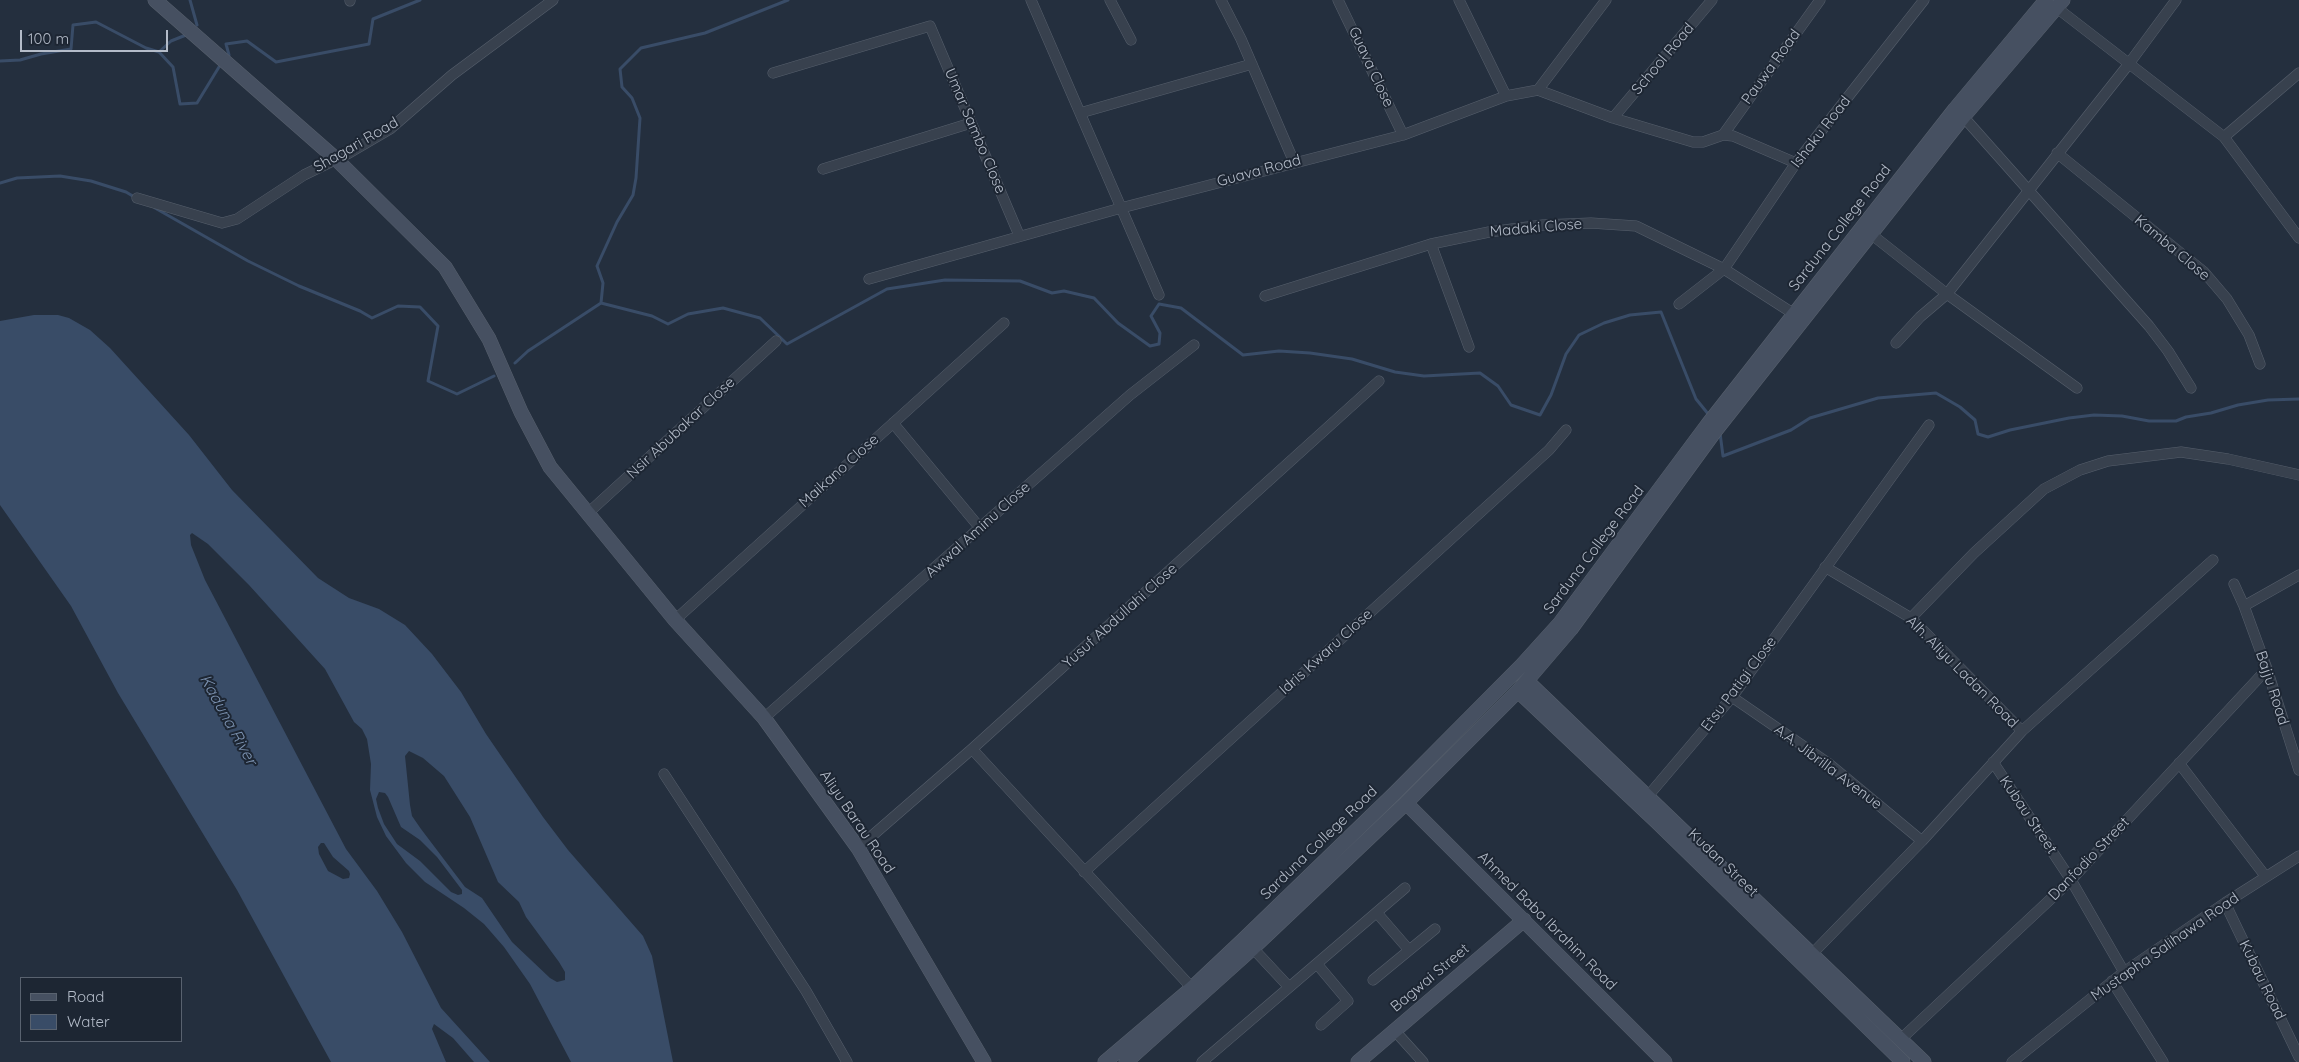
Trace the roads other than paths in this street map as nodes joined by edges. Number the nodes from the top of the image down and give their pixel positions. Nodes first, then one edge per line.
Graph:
1 (155, 0) edge
2 (553, 0) edge
3 (1031, 0) edge
4 (1110, 0) edge
5 (1221, 0) edge
6 (1338, 0) edge
7 (1459, 0) edge
8 (1606, 0) edge
9 (1712, 0) edge
10 (1820, 0) edge
11 (1924, 0) edge
12 (2176, 0) edge
13 (2055, 3) edge
14 (1130, 40) dead end
15 (1252, 64) junction
16 (2128, 65) junction
17 (773, 73) dead end
18 (2299, 73) edge
19 (1538, 90) junction
20 (1506, 96) junction
21 (1959, 112) junction
22 (1080, 113) junction
23 (1613, 118) junction
24 (971, 123) junction
25 (1723, 134) junction
26 (1402, 135) junction
27 (2224, 137) junction
28 (2056, 153) junction
29 (336, 159) junction
30 (1294, 162) junction
31 (1796, 163) junction
32 (823, 169) dead end
33 (2028, 190) junction
34 (137, 198) dead end
35 (1120, 208) junction
36 (1871, 234) junction
37 (1018, 236) junction
38 (2299, 238) edge
39 (1431, 244) junction
40 (1724, 269) junction
41 (870, 279) dead end
42 (1947, 294) junction
43 (1158, 295) dead end
44 (1265, 296) dead end
45 (1679, 304) dead end
46 (1794, 314) junction
47 (1004, 323) dead end
48 (776, 341) dead end
49 (1896, 343) dead end
50 (1194, 345) dead end
51 (1468, 348) dead end
52 (2260, 364) dead end
53 (1379, 382) dead end
54 (2076, 388) dead end
55 (2191, 388) dead end
56 (1723, 413) junction
57 (893, 423) junction
58 (1929, 425) dead end
59 (1712, 427) junction
60 (1566, 430) dead end
61 (2299, 476) edge
62 (587, 514) junction
63 (980, 528) junction
64 (2213, 560) dead end
65 (1825, 567) junction
66 (2299, 575) edge
67 (2234, 584) dead end
68 (2244, 606) junction
69 (1911, 618) junction
70 (675, 620) junction
71 (2267, 668) junction
72 (1522, 686) junction
73 (1732, 697) junction
74 (764, 718) junction
75 (2022, 731) junction
76 (2295, 746) edge
77 (972, 749) junction
78 (1993, 762) junction
79 (2179, 763) junction
80 (2299, 770) edge
81 (664, 774) dead end
82 (1648, 796) junction
83 (1406, 803) junction
84 (1922, 841) junction
85 (858, 848) junction
86 (2299, 856) edge
87 (1084, 872) junction
88 (2266, 877) junction
89 (2071, 880) junction
90 (1405, 888) dead end
91 (2225, 903) junction
92 (1377, 912) junction
93 (1524, 920) junction
94 (1435, 929) dead end
95 (1249, 944) junction
96 (1408, 950) junction
97 (1812, 954) junction
98 (1317, 964) junction
99 (2124, 972) junction
100 (1374, 980) dead end
101 (2112, 981) junction
102 (1289, 987) junction
103 (1192, 988) junction
104 (1321, 1025) dead end
105 (1394, 1030) junction
106 (1901, 1039) junction
107 (2299, 1057) edge
108 (847, 1062) edge
109 (984, 1062) edge
110 (1105, 1062) edge
111 (1126, 1062) edge
112 (1202, 1062) edge
113 (1358, 1062) edge
114 (1424, 1062) edge
115 (1665, 1062) edge
116 (1903, 1062) edge
117 (1924, 1062) edge
118 (2012, 1062) edge
119 (2163, 1062) edge

1 - 29 street, Aliyu Barau Road
2 - 29 street, Shagari Road
3 - 22 street
4 - 14 street
5 - 15 street
6 - 26 street, Guava Close
7 - 20 street
8 - 19 street
9 - 23 street, School Road
10 - 25 street, Pauwa Road
11 - 31 street, Ishaku Road
12 - 16 street
13 - 16 street
13 - 21 street, Sarduna College Road
15 - 22 street
15 - 30 street
16 - 27 street
16 - 28 street
17 - 24 street, Umar Sambo Close
18 - 27 street
19 - 20 street, Guava Road
19 - 23 street
20 - 26 street, Guava Road
21 - 33 street
21 - 36 street, Sarduna College Road
21 - 46 street, Sarduna College Road
22 - 35 street
23 - 25 street
24 - 32 street
24 - 37 street, Umar Sambo Close
25 - 31 street
26 - 30 street, Guava Road
27 - 38 street
28 - 33 street
28 - 52 street, Kamba Close
29 - 34 street, Shagari Road
29 - 62 street, Aliyu Barau Road
30 - 35 street, Guava Road
31 - 40 street, Ishaku Road
33 - 42 street
33 - 55 street
35 - 37 street, Guava Road
35 - 43 street
36 - 42 street
36 - 56 street, Sarduna College Road
37 - 41 street, Guava Road
39 - 40 street, Madaki Close
39 - 44 street, Madaki Close
39 - 51 street
40 - 45 street, Ishaku Road
40 - 46 street, Madaki Close
42 - 49 street
42 - 54 street
46 - 56 street, Sarduna College Road
47 - 57 street, Maikano Close
48 - 62 street, Nsir Abubakar Close
50 - 63 street, Awwal Aminu Close
53 - 77 street, Yusuf Abdullahi Close
56 - 59 street, Sarduna College Road
57 - 63 street
57 - 70 street, Maikano Close
58 - 65 street, Etsu Patigi Close
59 - 72 street, Sarduna College Road
59 - 95 street, Sarduna College Road
60 - 87 street, Idris Kwaru Close
61 - 69 street
62 - 70 street, Aliyu Barau Road
63 - 74 street, Awwal Aminu Close
64 - 75 street
65 - 69 street, Alh. Aliyu Ladan Road
65 - 73 street, Etsu Patigi Close
66 - 68 street
67 - 68 street, Bajju Road
68 - 71 street, Bajju Road
69 - 75 street, Alh. Aliyu Ladan Road
70 - 74 street, Aliyu Barau Road
71 - 76 street, Bajju Road
71 - 79 street, Danfodio Street
72 - 82 street
72 - 83 street, Sarduna College Road
72 - 116 street, Kudan Street
73 - 82 street, Etsu Patigi Close
73 - 84 street, A.A. Jibrilla Avenue
74 - 85 street, Aliyu Barau Road
75 - 78 street
76 - 80 street, Bajju Road
77 - 85 street, Yusuf Abdullahi Close
77 - 87 street
78 - 84 street
78 - 89 street, Kubau Street
79 - 88 street
79 - 89 street, Danfodio Street
81 - 108 street
82 - 97 street
83 - 93 street, Ahmed Baba Ibrahim Road
83 - 95 street, Sarduna College Road
84 - 97 street
85 - 109 street, Aliyu Barau Road
86 - 88 street, Mustapha Salihawa Road
87 - 103 street
88 - 91 street, Mustapha Salihawa Road
89 - 99 street, Kubau Street
89 - 106 street, Danfodio Street
90 - 92 street
91 - 99 street, Mustapha Salihawa Road
91 - 107 street, Kubau Road
92 - 96 street
92 - 98 street
93 - 105 street, Bagwai Street
93 - 115 street, Ahmed Baba Ibrahim Road
94 - 96 street
95 - 102 street
95 - 103 street, Sarduna College Road
95 - 111 street, Sarduna College Road
96 - 100 street
97 - 106 street
98 - 102 street
98 - 104 street
99 - 101 street, Mustapha Salihawa Road
101 - 118 street, Mustapha Salihawa Road
101 - 119 street
102 - 112 street
103 - 110 street, Sarduna College Road
105 - 113 street, Bagwai Street
105 - 114 street
106 - 117 street

